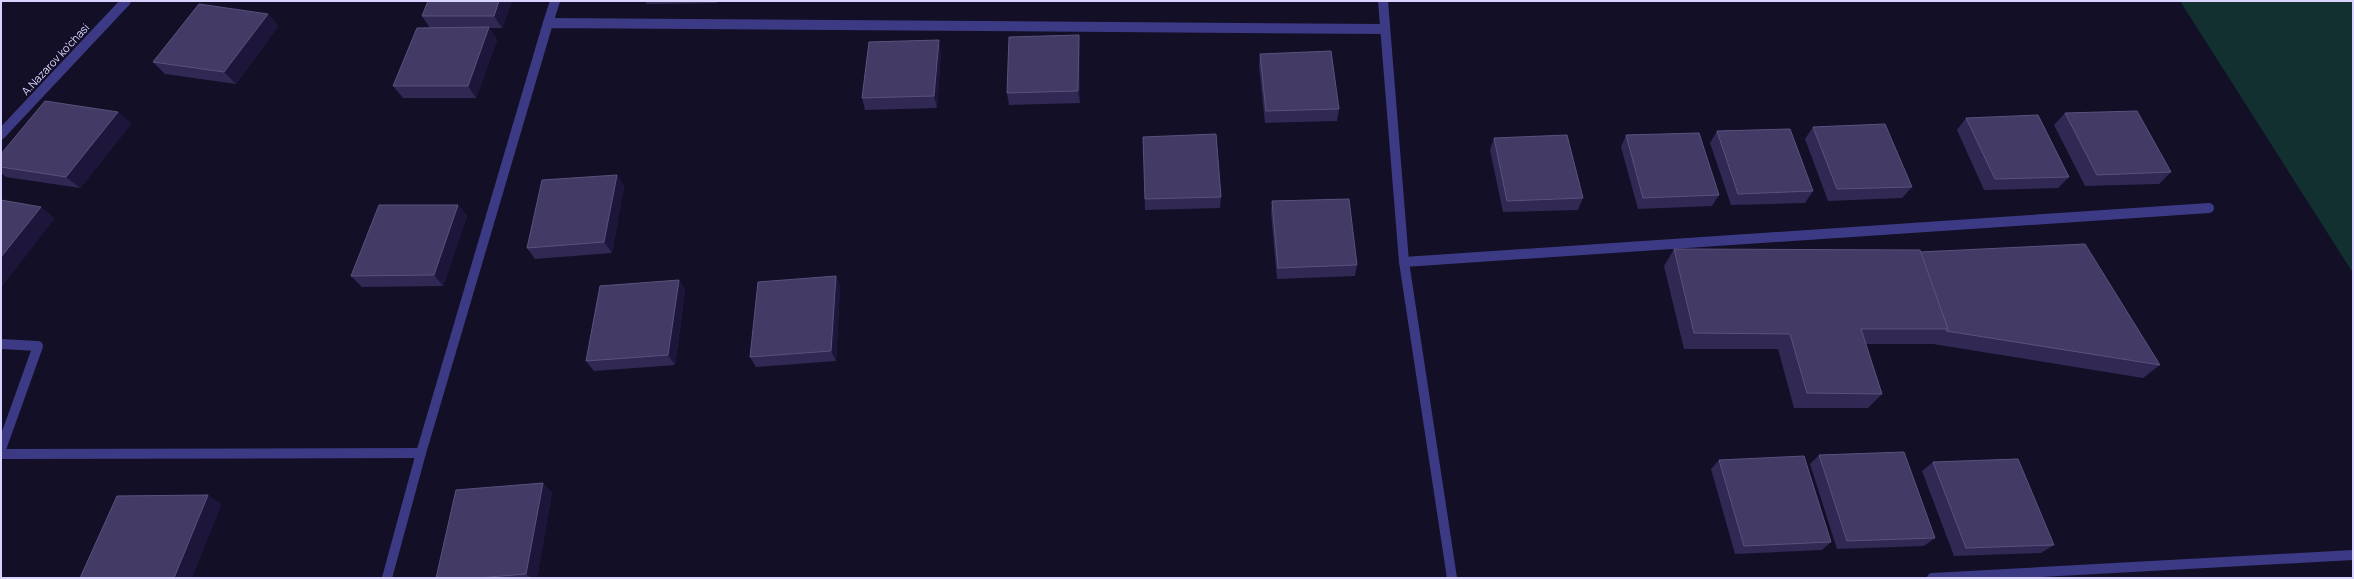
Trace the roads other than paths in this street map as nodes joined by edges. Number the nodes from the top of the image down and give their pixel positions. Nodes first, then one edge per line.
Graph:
1 (126, 1) edge
2 (555, 1) edge
3 (1383, 1) edge
4 (548, 23) junction
5 (1385, 29) junction
6 (1, 134) edge
7 (2209, 208) dead end
8 (1404, 262) junction
9 (1, 344) edge
10 (1, 449) edge
11 (421, 453) junction
12 (1, 454) edge
13 (2353, 555) edge
14 (386, 578) edge
15 (1452, 578) edge
16 (1932, 578) edge

1 - 6 street, A.Nazarov ko'chasi
2 - 4 street
3 - 5 street
4 - 5 street
4 - 11 street
5 - 8 street
7 - 8 street
8 - 15 street
9 - 10 street
11 - 12 street
11 - 14 street
13 - 16 street

